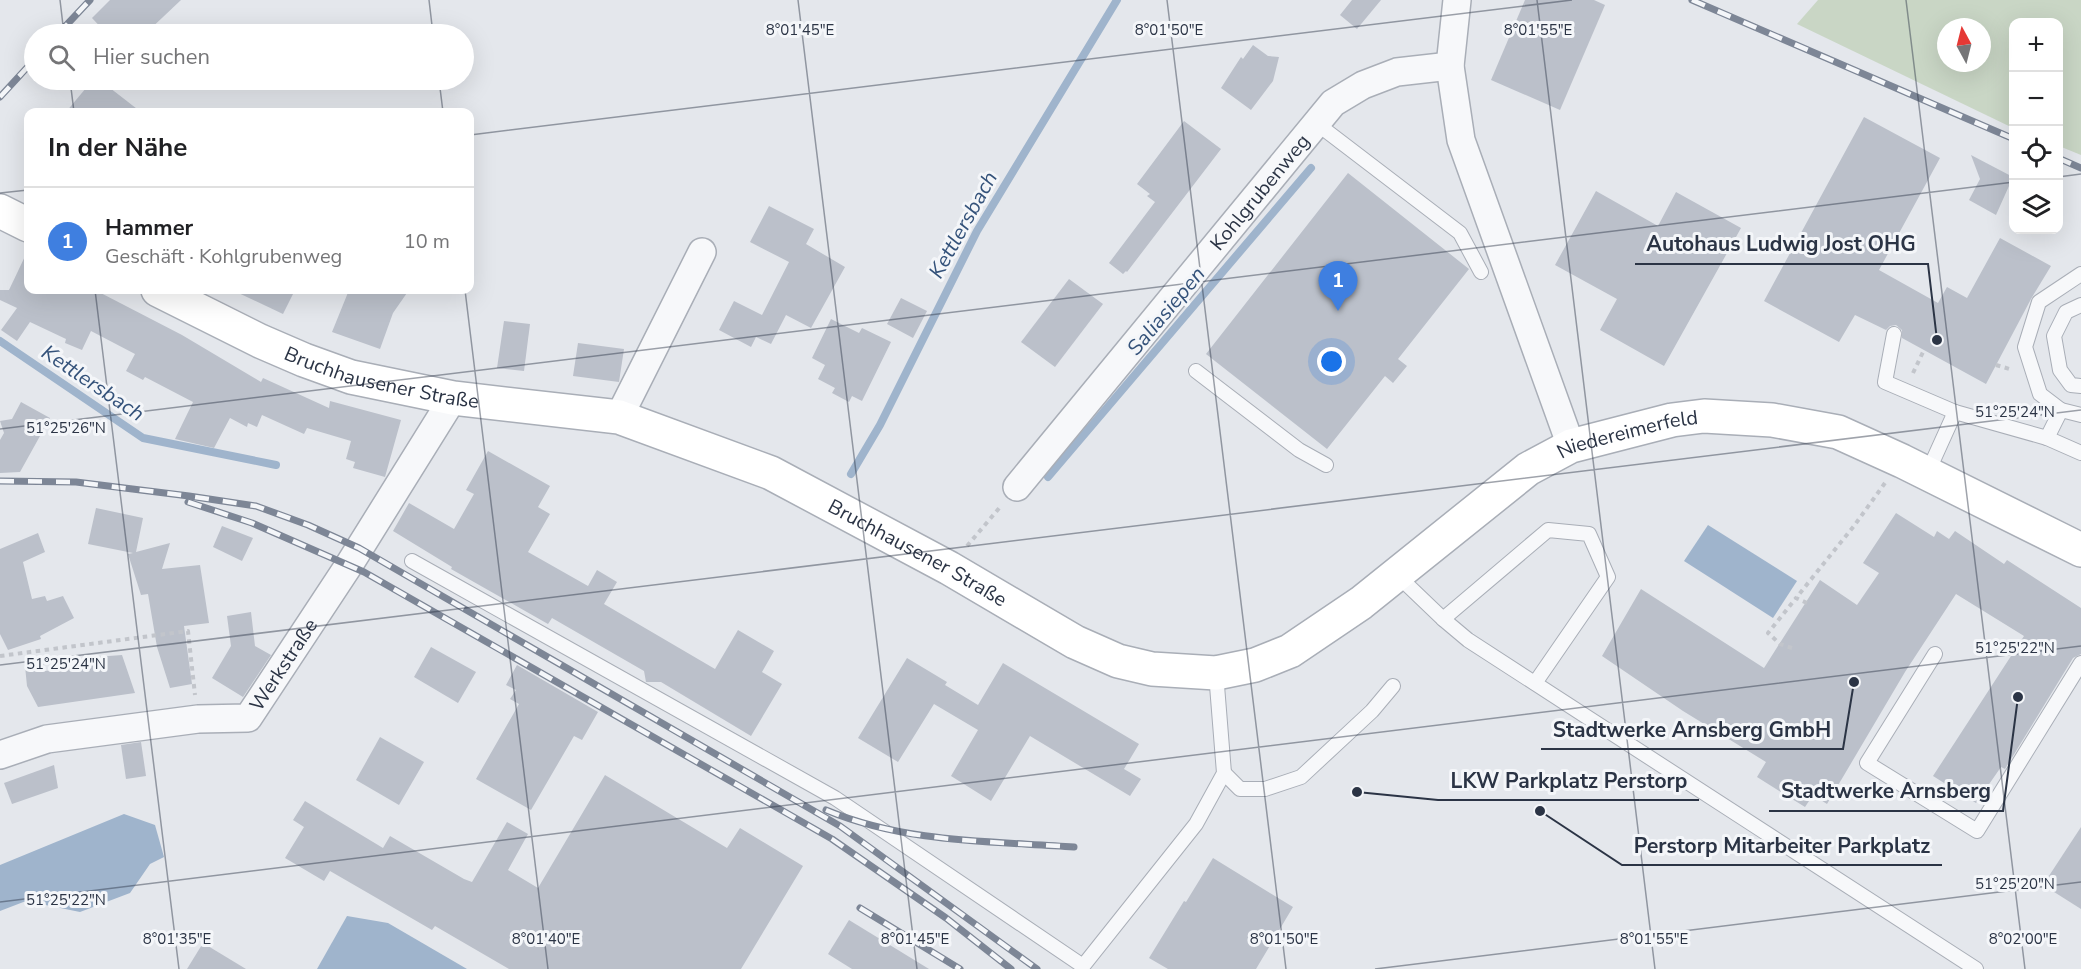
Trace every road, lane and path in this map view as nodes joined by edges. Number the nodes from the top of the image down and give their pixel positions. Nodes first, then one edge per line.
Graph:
1 (1457, 0) edge
2 (1450, 66) junction
3 (1316, 123) junction
4 (0, 211) edge
5 (24, 223) edge
6 (702, 252) dead end
7 (1481, 272) dead end
8 (2081, 274) edge
9 (166, 294) edge
10 (2081, 305) edge
11 (1894, 334) dead end
12 (1924, 350) dead end
13 (1197, 371) dead end
14 (2081, 386) edge
15 (1904, 391) junction
16 (453, 398) junction
17 (2061, 410) junction
18 (1955, 412) junction
19 (2081, 415) edge
20 (619, 417) junction
21 (2047, 438) junction
22 (1571, 446) junction
23 (2081, 453) edge
24 (1326, 465) dead end
25 (1914, 467) junction
26 (1017, 487) joint
27 (2079, 543) edge
28 (412, 561) dead end
29 (948, 568) junction
30 (1396, 574) junction
31 (1796, 598) junction
32 (1807, 603) dead end
33 (1443, 619) junction
34 (1792, 648) dead end
35 (1935, 654) dead end
36 (0, 656) edge
37 (2081, 663) edge
38 (1216, 673) junction
39 (1535, 682) junction
40 (1393, 686) dead end
41 (198, 719) junction
42 (0, 755) edge
43 (1224, 773) junction
44 (1085, 967) edge
45 (1976, 969) edge

1 - 2 street
2 - 3 street, Kohlgrubenweg
2 - 22 street
3 - 7 lane
3 - 26 street, Kohlgrubenweg
4 - 5 street
6 - 20 street
8 - 17 lane
9 - 16 street, Bruchhausener Straße
10 - 14 lane
11 - 15 lane
12 - 15 path
13 - 24 lane
15 - 18 lane
16 - 20 street, Bruchhausener Straße
16 - 41 street, Werkstraße
17 - 19 lane
17 - 21 lane
18 - 21 lane
18 - 25 lane
20 - 29 street, Bruchhausener Straße
21 - 23 lane
22 - 25 street, Niedereimerfeld
22 - 30 street, Niedereimerfeld
25 - 27 street, Niedereimerfeld
25 - 31 path
26 - 29 path
28 - 44 lane
29 - 38 street, Bruchhausener Straße
30 - 33 lane
30 - 38 street, Niedereimerfeld
31 - 32 path
31 - 34 path
33 - 39 lane
33 - 39 lane
35 - 37 lane
36 - 41 path
38 - 43 lane
39 - 45 lane
40 - 43 lane
41 - 42 street, Werkstraße
43 - 44 lane

